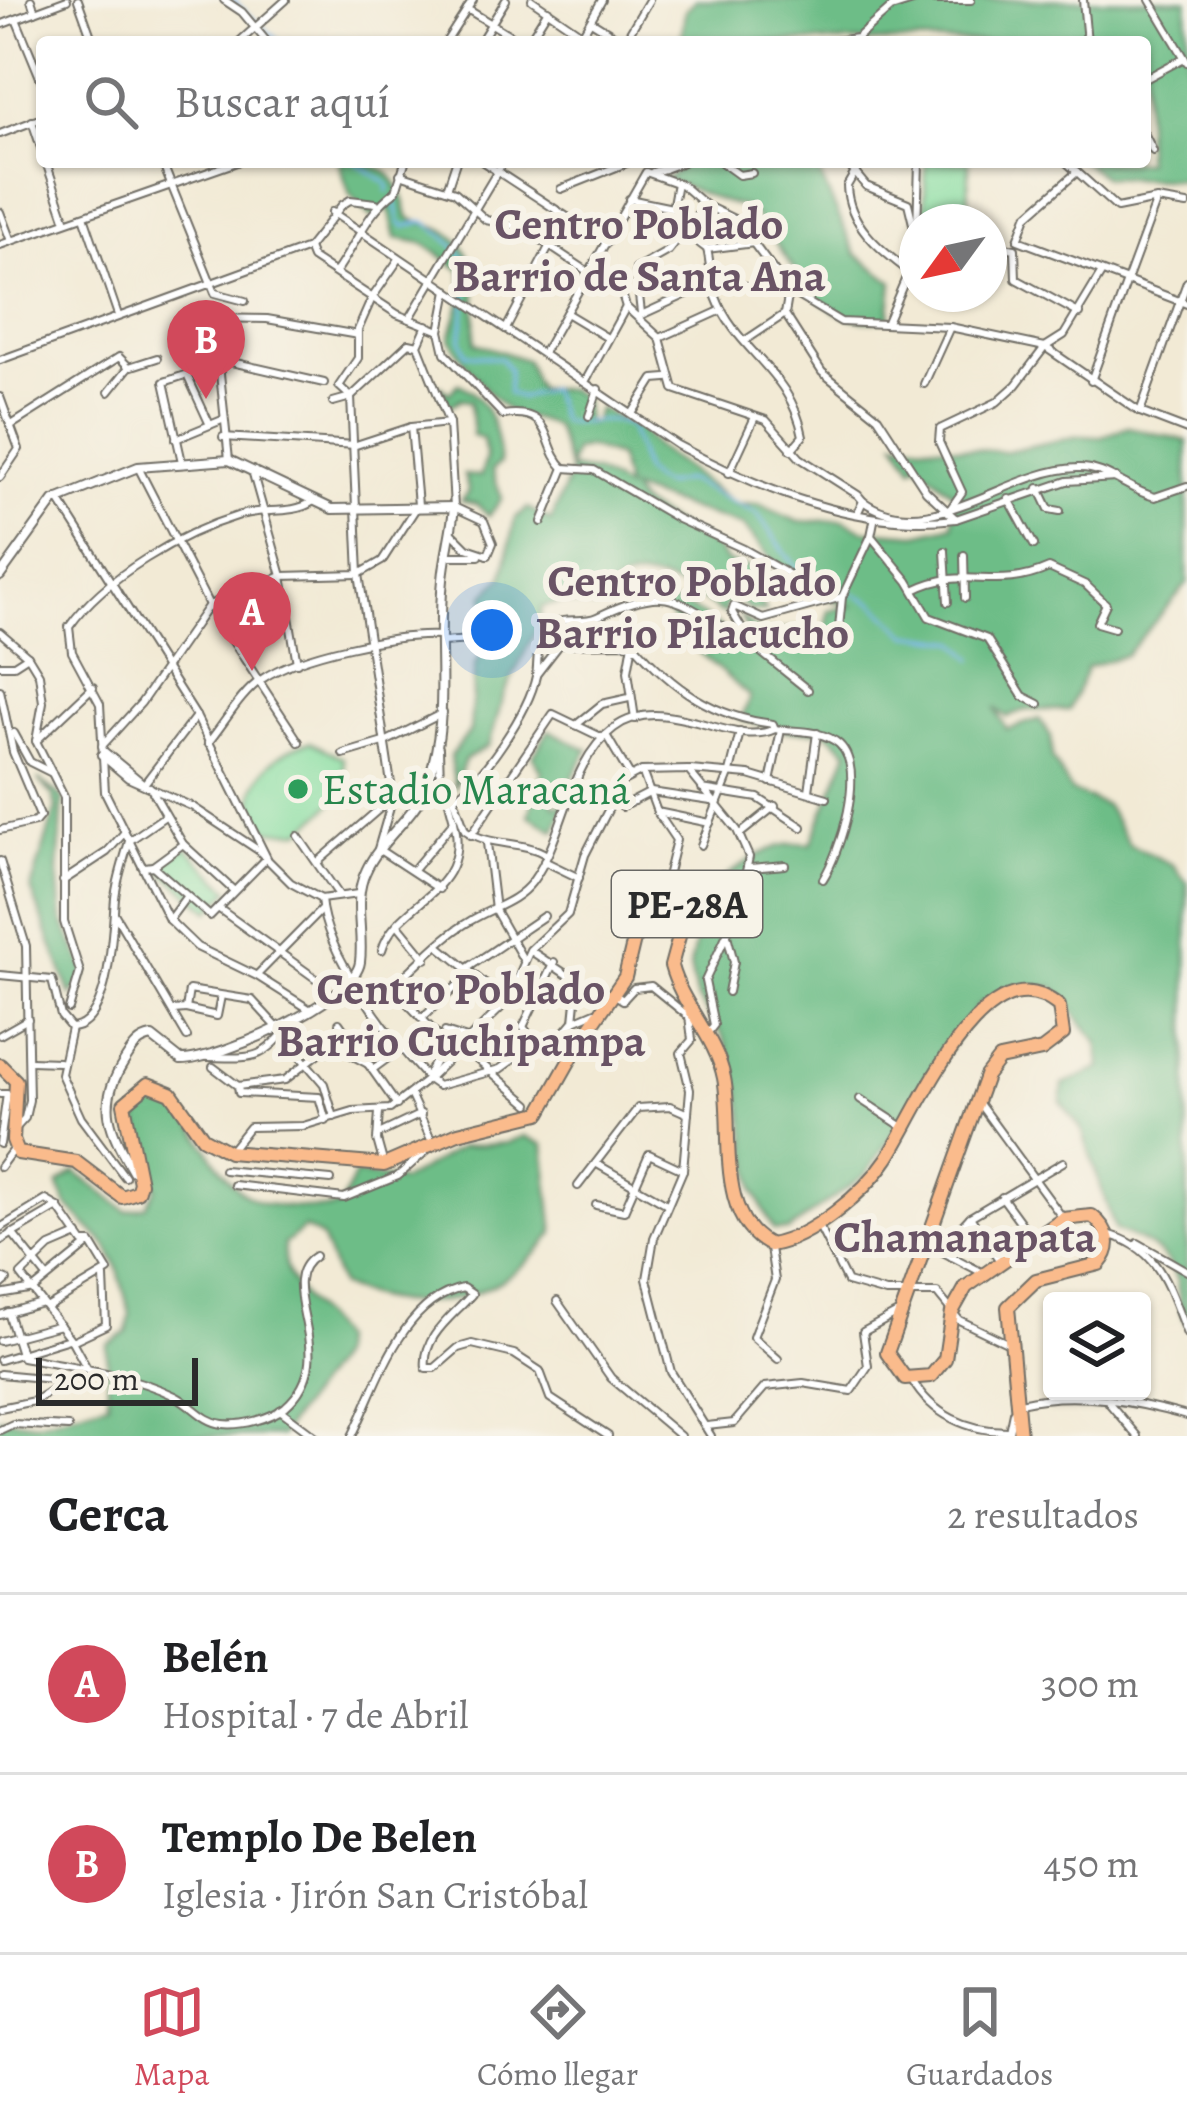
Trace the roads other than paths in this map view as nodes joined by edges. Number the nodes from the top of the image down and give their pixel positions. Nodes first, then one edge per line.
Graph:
1 (31, 0) edge
2 (67, 0) edge
3 (78, 0) edge
4 (224, 0) edge
5 (286, 0) edge
6 (473, 0) edge
7 (506, 0) edge
8 (532, 0) edge
9 (602, 0) edge
10 (650, 0) edge
11 (916, 0) edge
12 (971, 0) edge
13 (1083, 0) edge
14 (1150, 0) edge
15 (940, 1) edge
16 (467, 9) junction
17 (548, 10) junction
18 (35, 12) junction
19 (16, 19) junction
20 (591, 21) junction
21 (490, 24) junction
22 (0, 25) edge
23 (257, 30) junction
24 (91, 36) edge
25 (248, 36) edge
26 (262, 36) edge
27 (451, 36) edge
28 (483, 36) edge
29 (513, 36) edge
30 (528, 36) edge
31 (578, 36) edge
32 (581, 36) edge
33 (615, 36) edge
34 (628, 36) edge
35 (862, 36) edge
36 (1086, 36) edge
37 (1186, 60) edge
38 (36, 67) edge
39 (1151, 77) edge
40 (36, 120) edge
41 (32, 122) junction
42 (0, 134) edge
43 (36, 134) edge
44 (48, 168) edge
45 (164, 168) edge
46 (219, 168) edge
47 (403, 168) edge
48 (454, 168) edge
49 (491, 168) edge
50 (499, 168) edge
51 (613, 168) edge
52 (658, 168) edge
53 (729, 168) edge
54 (850, 168) edge
55 (857, 168) edge
56 (919, 168) edge
57 (1073, 168) edge
58 (496, 172) junction
59 (1077, 172) junction
60 (649, 173) junction
61 (752, 173) dead end
62 (853, 174) junction
63 (400, 179) junction
64 (677, 183) junction
65 (171, 185) junction
66 (447, 189) junction
67 (561, 189) dead end
68 (628, 198) junction
69 (1156, 200) junction
70 (378, 202) junction
71 (908, 204) edge
72 (916, 204) edge
73 (705, 205) junction
74 (1187, 205) edge
75 (474, 209) junction
76 (672, 209) junction
77 (0, 212) edge
78 (332, 212) junction
79 (85, 216) junction
80 (66, 222) junction
81 (682, 230) junction
82 (364, 233) junction
83 (11, 241) junction
84 (607, 243) junction
85 (754, 243) junction
86 (0, 244) edge
87 (550, 245) junction
88 (1007, 245) edge
89 (1016, 245) junction
90 (308, 248) junction
91 (707, 249) junction
92 (400, 257) junction
93 (899, 261) edge
94 (636, 269) junction
95 (590, 272) junction
96 (1102, 272) junction
97 (335, 273) junction
98 (617, 278) junction
99 (431, 279) junction
100 (1126, 281) junction
101 (713, 282) junction
102 (1187, 282) edge
103 (208, 283) junction
104 (899, 290) edge
105 (451, 291) junction
106 (789, 291) junction
107 (372, 298) junction
108 (245, 301) dead end
109 (1178, 301) junction
110 (1187, 304) edge
111 (626, 308) junction
112 (723, 310) junction
113 (566, 314) junction
114 (785, 314) junction
115 (1080, 314) junction
116 (118, 316) junction
117 (639, 316) junction
118 (206, 318) dead end
119 (410, 318) junction
120 (887, 322) junction
121 (428, 325) junction
122 (950, 327) junction
123 (506, 329) junction
124 (440, 331) junction
125 (358, 335) junction
126 (606, 337) junction
127 (660, 338) junction
128 (746, 340) junction
129 (418, 345) junction
130 (1045, 347) junction
131 (543, 353) junction
132 (157, 358) dead end
133 (0, 360) edge
134 (219, 364) junction
135 (129, 368) junction
136 (187, 375) junction
137 (667, 378) junction
138 (586, 380) junction
139 (1091, 381) junction
140 (324, 383) dead end
141 (924, 384) dead end
142 (598, 389) junction
143 (109, 392) dead end
144 (0, 397) edge
145 (351, 397) junction
146 (333, 401) dead end
147 (1140, 412) junction
148 (632, 414) junction
149 (589, 416) dead end
150 (756, 416) junction
151 (222, 420) junction
152 (449, 423) junction
153 (210, 425) junction
154 (10, 426) junction
155 (411, 427) junction
156 (1187, 430) edge
157 (223, 437) junction
158 (176, 439) junction
159 (356, 445) junction
160 (791, 450) junction
161 (229, 460) junction
162 (182, 462) junction
163 (138, 467) junction
164 (564, 467) junction
165 (729, 473) junction
166 (253, 474) junction
167 (0, 477) edge
168 (1115, 478) junction
169 (1187, 486) edge
170 (1039, 488) junction
171 (58, 498) junction
172 (1009, 499) junction
173 (313, 502) junction
174 (863, 502) junction
175 (418, 505) junction
176 (454, 507) junction
177 (262, 510) junction
178 (1060, 511) dead end
179 (359, 512) junction
180 (858, 512) junction
181 (948, 512) junction
182 (956, 519) junction
183 (874, 520) junction
184 (542, 522) dead end
185 (452, 533) junction
186 (871, 536) junction
187 (178, 543) junction
188 (1034, 545) dead end
189 (945, 551) dead end
190 (488, 555) junction
191 (964, 555) dead end
192 (448, 556) junction
193 (359, 574) junction
194 (282, 576) junction
195 (0, 577) edge
196 (943, 578) junction
197 (962, 578) junction
198 (112, 586) junction
199 (914, 590) junction
200 (842, 597) junction
201 (965, 598) dead end
202 (948, 602) dead end
203 (812, 603) junction
204 (209, 604) junction
205 (839, 628) dead end
206 (1114, 628) dead end
207 (0, 632) edge
208 (742, 637) junction
209 (442, 639) junction
210 (486, 639) dead end
211 (633, 643) junction
212 (368, 644) junction
213 (28, 656) junction
214 (297, 664) junction
215 (0, 665) edge
216 (165, 669) junction
217 (536, 675) junction
218 (258, 681) junction
219 (93, 686) junction
220 (808, 690) dead end
221 (0, 691) edge
222 (629, 698) junction
223 (1039, 704) dead end
224 (443, 713) junction
225 (196, 716) junction
226 (635, 718) junction
227 (4, 722) edge
228 (576, 725) junction
229 (778, 730) junction
230 (740, 732) junction
231 (817, 733) junction
232 (604, 737) junction
233 (36, 741) junction
234 (387, 741) junction
235 (299, 742) dead end
236 (208, 743) junction
237 (439, 745) junction
238 (103, 751) junction
239 (13, 752) junction
240 (343, 754) dead end
241 (0, 758) edge
242 (688, 770) junction
243 (641, 771) junction
244 (730, 772) junction
245 (55, 774) junction
246 (629, 775) junction
247 (770, 782) junction
248 (147, 785) junction
249 (702, 789) junction
250 (724, 790) junction
251 (809, 791) junction
252 (651, 792) junction
253 (393, 797) junction
254 (451, 798) junction
255 (826, 798) dead end
256 (716, 804) junction
257 (775, 806) junction
258 (622, 807) dead end
259 (657, 812) junction
260 (165, 816) junction
261 (454, 821) junction
262 (710, 823) junction
263 (802, 827) dead end
264 (0, 830) edge
265 (124, 833) junction
266 (471, 835) junction
267 (739, 835) junction
268 (298, 836) dead end
269 (129, 841) junction
270 (487, 843) junction
271 (183, 844) junction
272 (701, 844) dead end
273 (378, 849) junction
274 (267, 858) junction
275 (546, 858) junction
276 (319, 861) junction
277 (0, 862) edge
278 (785, 865) dead end
279 (153, 866) junction
280 (142, 868) junction
281 (749, 868) junction
282 (414, 869) junction
283 (579, 878) junction
284 (823, 879) dead end
285 (666, 881) junction
286 (62, 884) junction
287 (440, 889) junction
288 (233, 890) junction
289 (358, 894) junction
290 (339, 895) junction
291 (186, 897) junction
292 (321, 899) junction
293 (14, 900) junction
294 (0, 906) edge
295 (218, 908) junction
296 (494, 908) junction
297 (322, 909) junction
298 (115, 913) junction
299 (544, 916) dead end
300 (169, 920) junction
301 (399, 926) junction
302 (727, 935) junction
303 (509, 940) junction
304 (439, 946) junction
305 (280, 948) junction
306 (382, 950) dead end
307 (530, 950) junction
308 (552, 950) dead end
309 (425, 959) junction
310 (550, 960) junction
311 (524, 961) junction
312 (468, 972) junction
313 (0, 975) edge
314 (257, 976) junction
315 (355, 976) junction
316 (27, 977) junction
317 (322, 983) dead end
318 (393, 988) junction
319 (728, 992) dead end
320 (220, 996) junction
321 (612, 999) junction
322 (507, 1002) junction
323 (370, 1003) junction
324 (69, 1009) dead end
325 (173, 1010) junction
326 (186, 1010) junction
327 (305, 1011) junction
328 (424, 1015) junction
329 (693, 1017) junction
330 (29, 1018) junction
331 (574, 1021) junction
332 (340, 1023) dead end
333 (71, 1028) junction
334 (279, 1030) junction
335 (0, 1034) edge
336 (707, 1035) junction
337 (187, 1037) dead end
338 (470, 1040) junction
339 (446, 1043) junction
340 (536, 1043) junction
341 (462, 1048) junction
342 (399, 1051) junction
343 (204, 1057) junction
344 (30, 1060) junction
345 (59, 1062) junction
346 (306, 1064) junction
347 (0, 1065) edge
348 (213, 1067) dead end
349 (372, 1067) junction
350 (493, 1072) junction
351 (427, 1078) junction
352 (238, 1086) junction
353 (4, 1094) edge
354 (410, 1094) junction
355 (860, 1099) dead end
356 (976, 1099) junction
357 (529, 1104) dead end
358 (397, 1105) junction
359 (379, 1112) junction
360 (421, 1114) junction
361 (688, 1114) junction
362 (330, 1119) junction
363 (906, 1129) junction
364 (14, 1130) junction
365 (379, 1134) junction
366 (430, 1146) junction
367 (5, 1149) edge
368 (230, 1152) junction
369 (1063, 1162) dead end
370 (596, 1164) junction
371 (384, 1165) junction
372 (0, 1167) edge
373 (224, 1170) dead end
374 (683, 1170) junction
375 (125, 1178) dead end
376 (1036, 1178) junction
377 (140, 1183) junction
378 (234, 1185) dead end
379 (578, 1186) dead end
380 (632, 1187) junction
381 (329, 1196) junction
382 (1002, 1197) junction
383 (667, 1204) junction
384 (596, 1205) dead end
385 (58, 1207) junction
386 (970, 1217) junction
387 (1063, 1220) junction
388 (816, 1222) junction
389 (0, 1228) edge
390 (12, 1233) junction
391 (1107, 1234) junction
392 (78, 1235) junction
393 (0, 1241) edge
394 (1034, 1241) junction
395 (91, 1243) junction
396 (926, 1243) junction
397 (770, 1244) junction
398 (1134, 1244) junction
399 (315, 1256) dead end
400 (952, 1257) junction
401 (34, 1261) junction
402 (1002, 1264) junction
403 (1187, 1270) edge
404 (106, 1274) junction
405 (986, 1274) junction
406 (46, 1277) junction
407 (34, 1289) junction
408 (909, 1291) junction
409 (0, 1295) edge
410 (557, 1301) dead end
411 (45, 1305) junction
412 (900, 1312) junction
413 (952, 1312) junction
414 (4, 1313) edge
415 (60, 1325) junction
416 (1187, 1334) edge
417 (16, 1337) junction
418 (71, 1340) junction
419 (0, 1341) edge
420 (1009, 1344) junction
421 (22, 1358) junction
422 (778, 1359) dead end
423 (0, 1360) edge
424 (88, 1370) junction
425 (0, 1374) edge
426 (911, 1380) junction
427 (1108, 1402) junction
428 (1015, 1404) junction
429 (0, 1408) edge
430 (280, 1410) junction
431 (1187, 1416) edge
432 (68, 1427) dead end
433 (0, 1430) edge
434 (708, 1433) edge
435 (1012, 1434) edge
436 (315, 1436) edge
437 (352, 1436) edge
438 (608, 1436) edge
439 (680, 1436) edge
440 (1137, 1436) edge

1 - 18 street
2 - 18 street
3 - 24 street
4 - 23 street
5 - 23 street
6 - 16 street
7 - 21 street
8 - 17 street
9 - 20 street
10 - 34 street
11 - 35 street
12 - 15 street
13 - 36 street
14 - 37 street
16 - 21 street
16 - 27 street
17 - 30 street
17 - 31 street
18 - 19 street
19 - 22 street
19 - 38 street
20 - 32 street
20 - 33 street
21 - 28 street
21 - 29 street
23 - 25 street
23 - 26 street
37 - 39 street
40 - 41 street
41 - 42 street
41 - 43 street
44 - 80 street
45 - 65 street
46 - 65 street
47 - 63 street
48 - 66 street
49 - 58 street
50 - 58 street
51 - 67 street
52 - 60 street
53 - 61 street
54 - 62 street
55 - 62 street
56 - 72 street
57 - 59 street
58 - 75 street
58 - 84 street
59 - 69 street
59 - 89 street
60 - 64 street
60 - 68 street
62 - 71 street
62 - 93 street
63 - 66 street
63 - 70 street
64 - 73 street
64 - 76 street
65 - 79 street
65 - 103 street
66 - 75 street
68 - 76 street
68 - 84 street
69 - 74 street
69 - 100 street
70 - 78 street
70 - 82 street
73 - 81 street
73 - 85 street
75 - 87 street
75 - 99 street
76 - 81 street
77 - 83 street
78 - 82 street
78 - 90 street
79 - 80 street
79 - 116 street
80 - 83 street
81 - 91 street
81 - 94 street
82 - 92 street
82 - 97 street
83 - 86 street
84 - 95 street
85 - 91 street
85 - 106 street
87 - 95 street
87 - 123 street
88 - 89 street
89 - 96 street
89 - 115 street
90 - 97 street
90 - 103 street
91 - 101 street
92 - 99 street
92 - 107 street
94 - 98 street
94 - 117 street
95 - 98 street
95 - 113 street
96 - 100 street
96 - 115 street
97 - 107 street
98 - 111 street
99 - 105 street
99 - 119 street
100 - 109 street
100 - 139 street
101 - 106 street
101 - 112 street
101 - 117 street
102 - 109 street
103 - 108 street
103 - 116 street
104 - 120 street
105 - 123 street
105 - 124 street
106 - 114 street
106 - 120 street
107 - 119 street
107 - 125 street
109 - 110 street
109 - 147 street
111 - 117 street
111 - 126 street
112 - 127 street
112 - 128 street
113 - 126 street
113 - 131 street
114 - 128 street
114 - 181 street
115 - 130 street
116 - 133 street
117 - 127 street
118 - 125 street
119 - 121 street
120 - 122 street
121 - 124 street
121 - 129 street
122 - 130 street
122 - 141 street
123 - 131 street
124 - 164 street
125 - 145 street
126 - 138 street
127 - 137 street
128 - 160 street
129 - 145 street
129 - 152 street
130 - 139 street
130 - 181 street
131 - 138 street
132 - 135 street
134 - 136 street
134 - 140 street
134 - 151 street
135 - 143 street
135 - 154 street
136 - 153 street
136 - 158 street
137 - 148 street
137 - 150 street
138 - 142 street
139 - 147 street
142 - 148 street
142 - 149 street
144 - 154 street
145 - 146 street
145 - 159 street
147 - 156 street
148 - 165 street
150 - 160 street
150 - 165 street
151 - 153 street
151 - 157 street
152 - 155 street
152 - 176 street
153 - 158 street
154 - 167 street
155 - 159 street
155 - 175 street
157 - 159 street
157 - 161 street
158 - 162 street
159 - 179 street
160 - 174 street
161 - 162 street
161 - 166 street
162 - 163 street
163 - 171 street
163 - 187 street
164 - 184 street
164 - 203 street
165 - 180 street
166 - 173 street
166 - 177 street
168 - 169 street
168 - 170 street
168 - 181 street
170 - 172 street
170 - 178 street
171 - 195 street
171 - 198 street
172 - 182 street
172 - 188 street
173 - 177 street
173 - 179 street
174 - 180 street
174 - 181 street
175 - 176 street
175 - 179 street
175 - 193 street
176 - 185 street
176 - 190 street
177 - 187 street
177 - 194 street
179 - 193 street
180 - 183 street
181 - 182 street
182 - 183 street
183 - 186 street
185 - 190 street
185 - 192 street
186 - 199 street
186 - 200 street
187 - 198 street
187 - 204 street
189 - 196 street
190 - 192 street
191 - 197 street
192 - 209 street
193 - 194 street
193 - 212 street
194 - 204 street
194 - 214 street
196 - 197 street
196 - 199 street
196 - 202 street
197 - 201 street
197 - 206 street
198 - 216 street
198 - 219 street
199 - 223 street
200 - 203 street
200 - 205 street
203 - 208 street
204 - 216 street
204 - 218 street
207 - 213 street
208 - 217 street
208 - 220 street
209 - 210 street
209 - 212 street
209 - 224 street
211 - 217 street
211 - 222 street
211 - 229 street
212 - 214 street
212 - 234 street
213 - 215 street
213 - 233 street
214 - 218 street
216 - 225 street
216 - 238 street
217 - 254 street
218 - 235 street
218 - 236 street
219 - 233 street
219 - 238 street
221 - 227 street
222 - 226 street
222 - 228 street
224 - 234 street
224 - 237 street
225 - 236 street
225 - 248 street
226 - 230 street
226 - 232 street
227 - 239 street
227 - 245 street
228 - 232 street
228 - 266 street
229 - 230 street
229 - 231 street
229 - 247 street
230 - 244 street
231 - 251 street
231 - 284 street
232 - 246 street
232 - 275 street
233 - 245 street
234 - 240 street
234 - 253 street
236 - 274 street
237 - 254 street
237 - 273 street
238 - 248 street
238 - 265 street
239 - 241 street
239 - 264 street
242 - 243 street
242 - 244 street
242 - 249 street
243 - 246 street
243 - 252 street
244 - 247 street
244 - 250 street
245 - 286 street
246 - 283 street
247 - 251 street
248 - 260 street
248 - 274 street
249 - 250 street
249 - 256 street
250 - 256 street
250 - 257 street
251 - 255 street
252 - 256 street
252 - 258 street
252 - 259 street
253 - 273 street
253 - 276 street
254 - 261 street
254 - 266 street
256 - 262 street
256 - 267 street
257 - 263 street
257 - 267 street
259 - 262 street
259 - 285 street
260 - 269 street
260 - 271 street
261 - 282 street
261 - 287 street
262 - 272 street
265 - 269 street
265 - 286 street
266 - 270 street
267 - 281 street
268 - 276 street
269 - 280 street
269 - 298 street
270 - 275 street
270 - 296 street
271 - 279 street
271 - 288 street
273 - 282 street
273 - 289 street
274 - 288 street
274 - 292 street
275 - 283 street
275 - 296 street
276 - 290 street
277 - 293 street
278 - 281 street
279 - 280 street
279 - 291 street
280 - 300 street
281 - 302 street
282 - 287 street
283 - 307 street
285 - 321 highway, PE-28A
285 - 329 highway, PE-28A
286 - 324 street
287 - 301 street
288 - 295 street
289 - 290 street
289 - 315 street
290 - 292 street
291 - 295 street
291 - 300 street
292 - 297 street
293 - 294 street
293 - 316 street
295 - 305 street
296 - 303 street
296 - 304 street
297 - 305 street
297 - 315 street
298 - 325 street
298 - 333 street
299 - 303 street
300 - 314 street
301 - 306 street
301 - 309 street
302 - 319 street
302 - 336 street
303 - 311 street
303 - 312 street
304 - 309 street
304 - 312 street
305 - 314 street
305 - 317 street
307 - 310 street
307 - 311 street
308 - 310 street
309 - 318 street
310 - 331 street
310 - 340 street
311 - 322 street
312 - 322 street
312 - 328 street
313 - 316 street
314 - 327 street
315 - 323 street
315 - 327 street
316 - 330 street
316 - 333 street
318 - 323 street
318 - 328 street
320 - 326 street
320 - 326 street
320 - 334 street
321 - 329 street
321 - 331 street
321 - 366 highway, PE-28A
322 - 338 street
323 - 342 street
325 - 326 street
325 - 337 street
327 - 334 street
328 - 339 street
329 - 336 highway, PE-28A
329 - 361 street
330 - 335 street
330 - 344 street
331 - 340 street
332 - 349 street
333 - 345 street
334 - 343 street
334 - 343 street
334 - 346 street
336 - 397 highway, PE-28A
338 - 339 street
338 - 341 street
339 - 351 street
340 - 350 street
341 - 350 street
341 - 351 street
342 - 349 street
342 - 351 street
343 - 377 street
344 - 345 street
344 - 364 street
345 - 375 street
346 - 349 street
346 - 352 street
346 - 362 street
347 - 364 highway
348 - 352 street
349 - 358 street
350 - 351 street
350 - 357 street
351 - 354 street
352 - 362 street
353 - 367 street
354 - 358 street
354 - 360 street
355 - 363 street
356 - 363 highway
356 - 376 street
356 - 396 highway
358 - 359 street
359 - 362 street
359 - 365 street
360 - 365 street
360 - 366 street
361 - 370 street
361 - 374 street
362 - 368 street
363 - 388 highway
364 - 367 highway
365 - 371 street
366 - 371 highway, PE-28A
366 - 381 street
367 - 372 street
367 - 377 highway
368 - 371 highway, PE-28A
368 - 377 highway
369 - 376 street
370 - 379 street
370 - 380 street
373 - 381 street
374 - 380 street
374 - 383 street
376 - 382 street
376 - 387 street
378 - 381 street
380 - 383 street
380 - 384 street
382 - 386 street
382 - 394 street
383 - 434 street
385 - 389 street
385 - 390 street
385 - 392 street
386 - 400 street
386 - 402 street
387 - 391 highway
387 - 394 highway
388 - 397 highway
388 - 408 street
390 - 393 street
390 - 401 street
391 - 398 street
391 - 420 highway
392 - 395 street
392 - 401 street
394 - 402 highway
395 - 404 street
395 - 406 street
396 - 400 street
396 - 408 highway
397 - 422 street
398 - 403 street
398 - 416 street
399 - 430 street
400 - 405 street
401 - 406 street
401 - 407 street
402 - 405 highway
404 - 411 street
404 - 418 street
405 - 413 highway
406 - 407 street
407 - 409 street
407 - 411 street
408 - 412 highway
408 - 413 street
410 - 439 street
411 - 414 street
411 - 415 street
412 - 426 highway
412 - 434 street
413 - 420 street
413 - 426 highway
414 - 417 street
415 - 417 street
415 - 418 street
417 - 419 street
417 - 421 street
418 - 421 street
418 - 424 street
420 - 428 highway
421 - 423 street
421 - 424 street
424 - 430 street
425 - 429 street
426 - 435 street
427 - 428 street
427 - 431 street
427 - 440 street
428 - 435 highway
430 - 436 street
432 - 433 street
437 - 438 street

